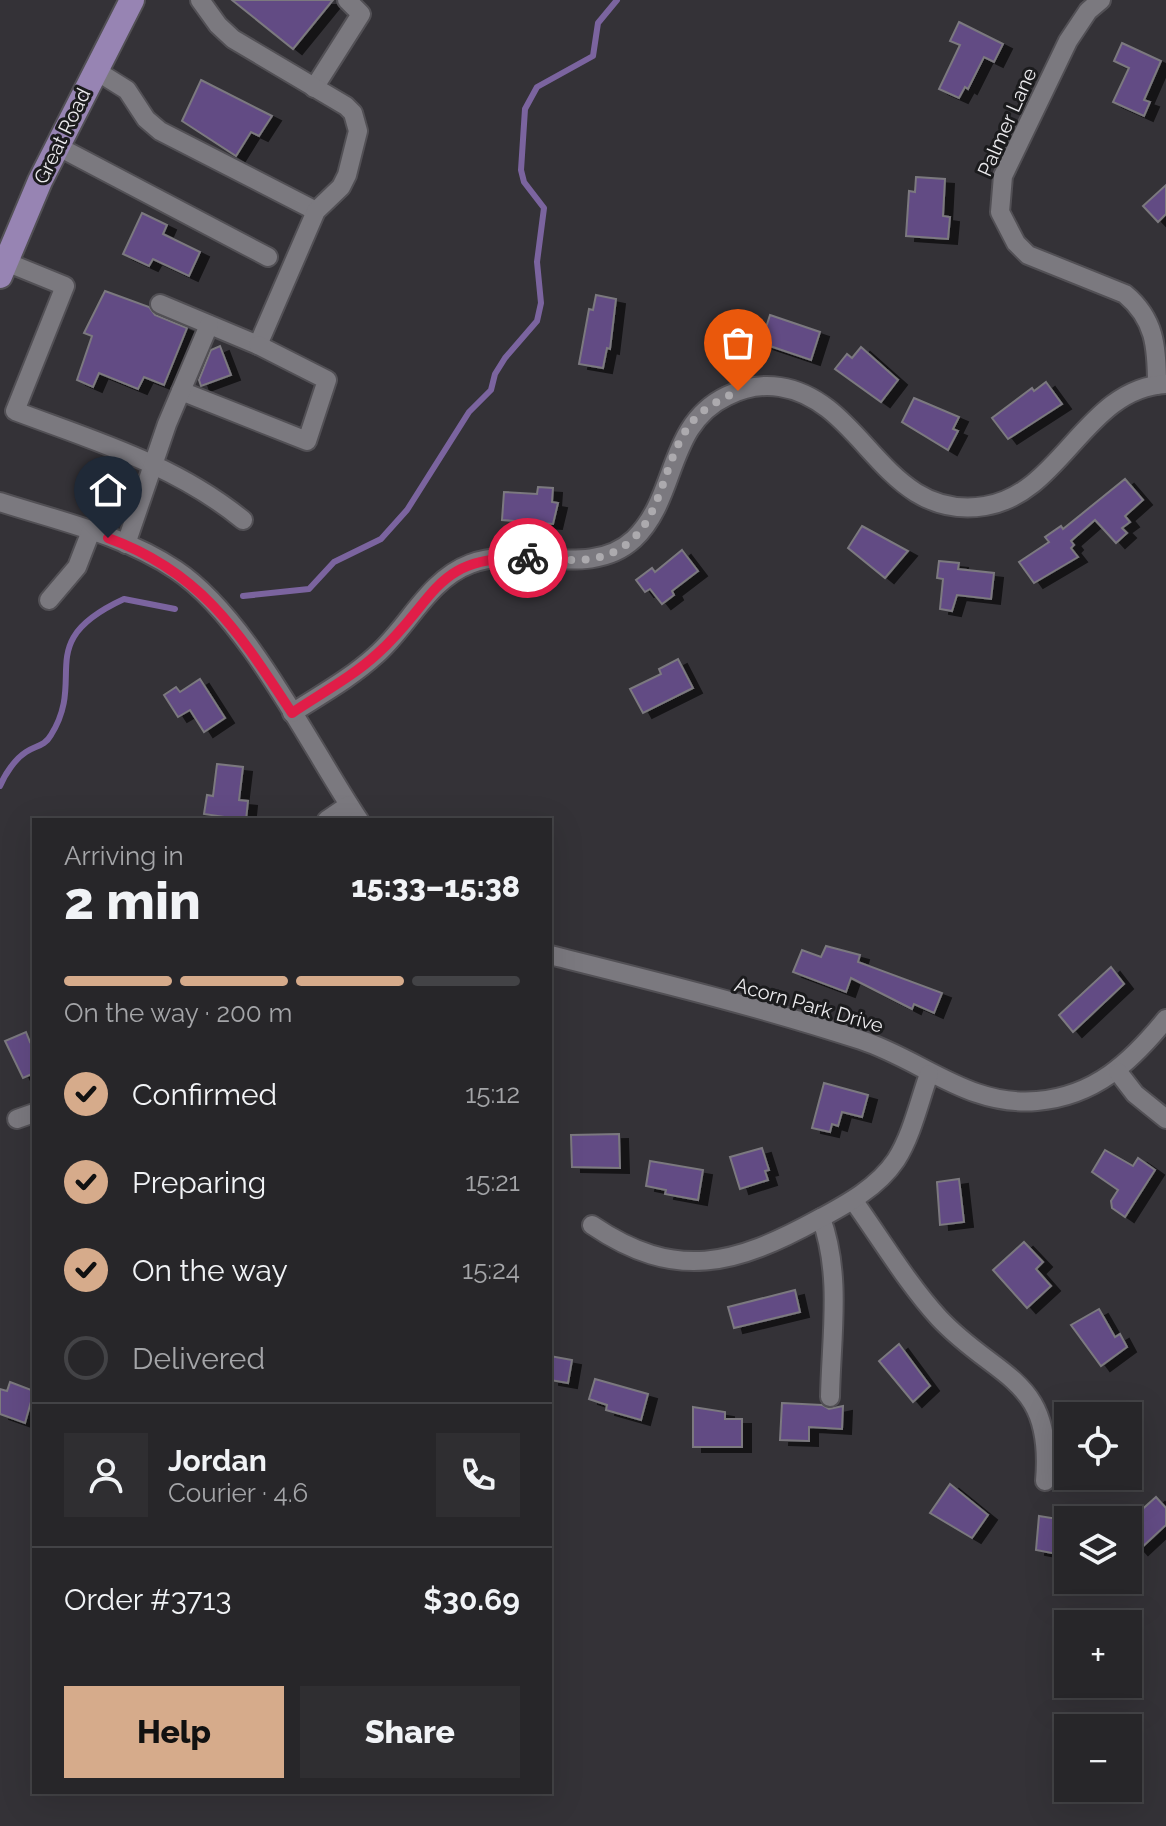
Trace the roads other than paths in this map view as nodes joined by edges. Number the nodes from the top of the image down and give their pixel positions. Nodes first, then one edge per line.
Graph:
1 (132, 0) edge
2 (200, 0) edge
3 (347, 0) edge
4 (1101, 0) edge
5 (95, 70) junction
6 (314, 88) junction
7 (57, 146) junction
8 (316, 211) junction
9 (268, 257) dead end
10 (3, 269) edge
11 (160, 304) dead end
12 (209, 325) junction
13 (258, 345) junction
14 (1161, 384) edge
15 (181, 391) junction
16 (154, 463) junction
17 (0, 502) edge
18 (243, 520) dead end
19 (91, 531) junction
20 (126, 544) junction
21 (49, 600) dead end
22 (292, 713) junction
23 (354, 813) edge
24 (552, 956) edge
25 (1166, 1019) edge
26 (1118, 1072) junction
27 (929, 1074) junction
28 (1166, 1119) edge
29 (853, 1200) junction
30 (821, 1218) junction
31 (592, 1225) dead end
32 (830, 1397) dead end
33 (1045, 1481) dead end

1 - 5 main road, Great Road
2 - 6 street
3 - 6 street
4 - 14 street, Palmer Lane
5 - 7 main road, Great Road
5 - 8 street
6 - 8 street
7 - 9 street
7 - 10 main road, Great Road
8 - 13 street
10 - 16 street
11 - 12 street
12 - 13 street
12 - 15 street
13 - 15 street
14 - 22 street
15 - 16 street
16 - 18 street
16 - 20 street
17 - 19 street
19 - 20 street
19 - 21 street
20 - 22 street
22 - 23 street
24 - 27 street, Acorn Park Drive
25 - 26 street, Acorn Park Drive
26 - 27 street, Acorn Park Drive
26 - 28 street
27 - 29 street
29 - 30 street
29 - 33 street
30 - 31 street
30 - 32 street

